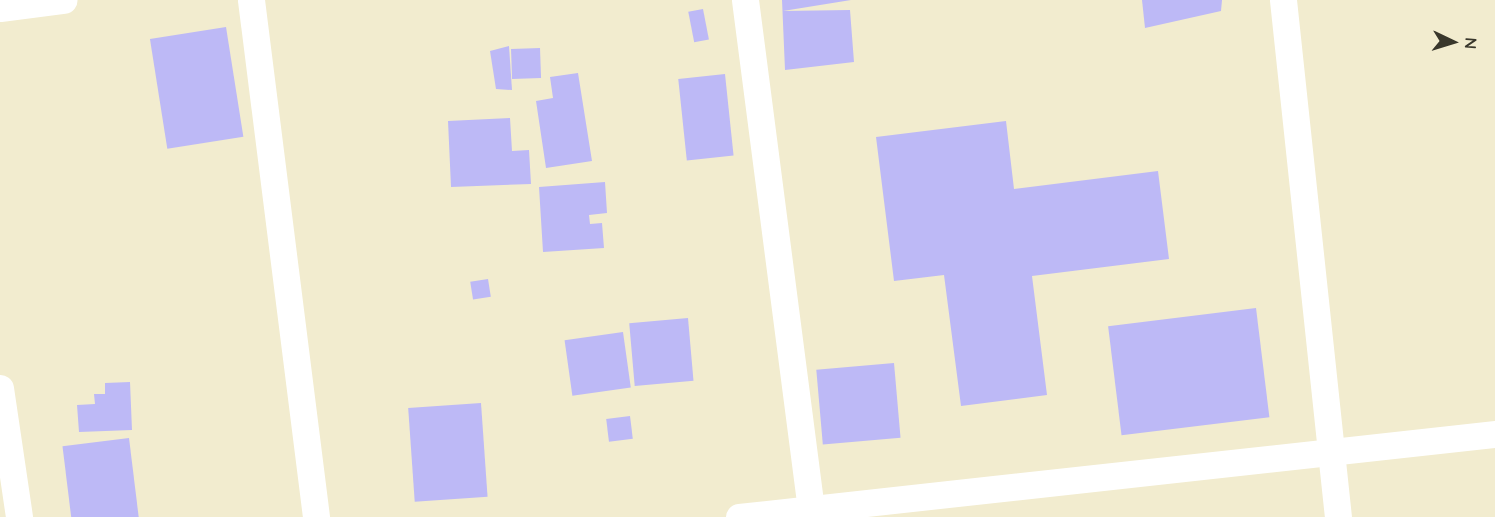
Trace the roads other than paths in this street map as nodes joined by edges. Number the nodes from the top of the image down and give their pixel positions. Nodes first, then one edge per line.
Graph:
1 (63, 0) edge
2 (251, 0) edge
3 (745, 0) edge
4 (1283, 0) edge
5 (0, 8) edge
6 (0, 388) edge
7 (1495, 434) edge
8 (1330, 452) junction
9 (812, 514) edge
10 (19, 517) edge
11 (316, 517) edge
12 (739, 517) edge
13 (1338, 517) edge

1 - 5 street
2 - 11 street
3 - 9 street
4 - 8 street
6 - 10 street
7 - 8 street
8 - 9 street
8 - 13 street
9 - 12 street

